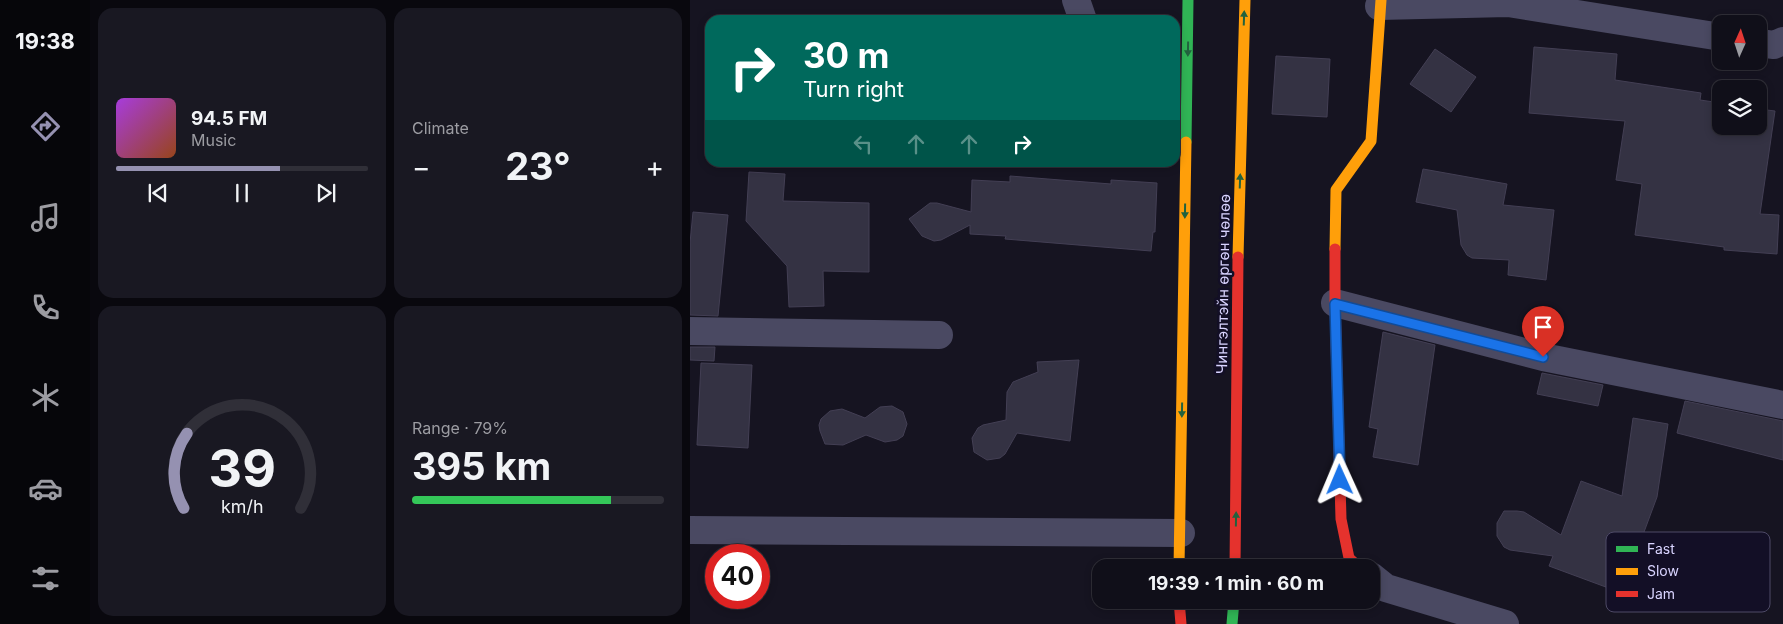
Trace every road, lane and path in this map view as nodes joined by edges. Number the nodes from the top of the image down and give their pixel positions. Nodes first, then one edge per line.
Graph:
1 (1076, 0) edge
2 (1188, 0) edge
3 (1245, 0) edge
4 (1380, 3) edge
5 (1081, 15) edge
6 (1712, 36) edge
7 (1335, 304) junction
8 (690, 331) edge
9 (939, 335) dead end
10 (1783, 405) edge
11 (690, 530) edge
12 (1180, 533) junction
13 (1179, 559) edge
14 (1235, 559) edge
15 (1350, 559) edge
16 (1380, 583) edge
17 (1180, 609) edge
18 (1233, 609) edge
19 (1181, 624) edge
20 (1232, 624) edge
21 (1505, 624) edge

1 - 5 street
2 -> 12 main road
14 -> 3 main road, Чингэлтэйн өргөн чөлөө
4 - 6 street
4 - 7 main road
7 - 10 street
7 - 15 main road
8 - 9 street
11 - 12 street
12 - 13 main road
16 - 21 street
17 - 19 main road
18 - 20 main road

